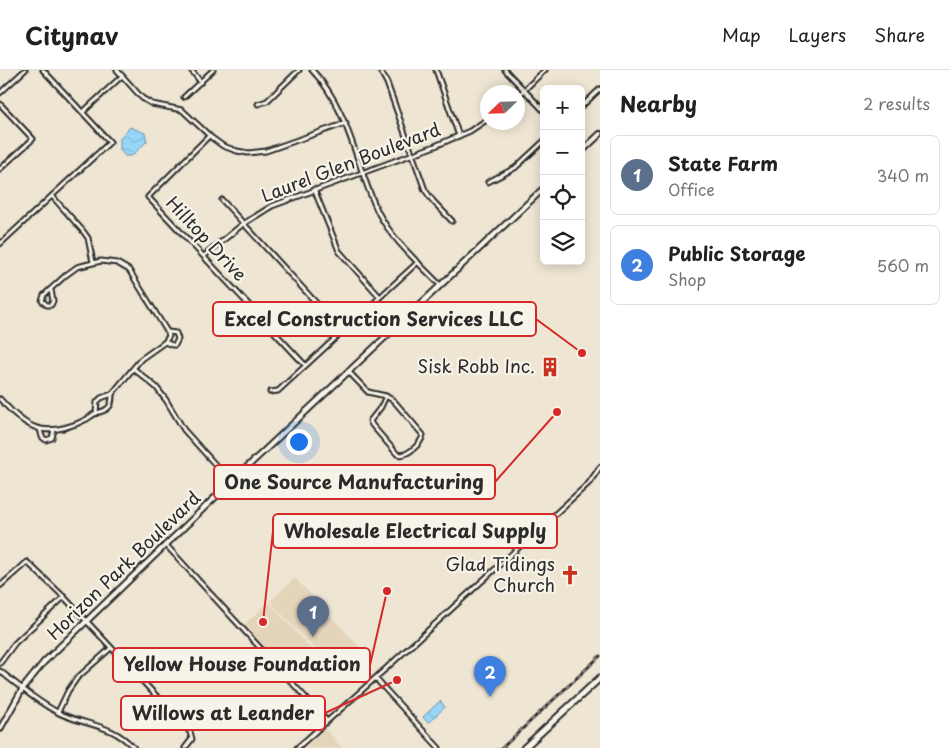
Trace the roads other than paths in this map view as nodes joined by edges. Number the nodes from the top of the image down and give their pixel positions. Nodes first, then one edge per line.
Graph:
1 (25, 70) edge
2 (43, 70) edge
3 (117, 70) edge
4 (191, 70) edge
5 (213, 70) edge
6 (299, 70) edge
7 (312, 70) edge
8 (380, 70) edge
9 (436, 70) edge
10 (505, 70) edge
11 (545, 70) edge
12 (122, 76) junction
13 (201, 82) junction
14 (519, 85) edge
15 (525, 89) edge
16 (600, 89) edge
17 (525, 91) edge
18 (0, 93) edge
19 (184, 97) dead end
20 (585, 103) edge
21 (0, 104) edge
22 (258, 104) dead end
23 (540, 107) edge
24 (83, 112) junction
25 (346, 123) junction
26 (480, 124) edge
27 (600, 134) edge
28 (209, 136) junction
29 (459, 136) junction
30 (540, 145) edge
31 (585, 148) edge
32 (412, 154) junction
33 (0, 169) edge
34 (363, 172) junction
35 (488, 182) dead end
36 (314, 189) junction
37 (540, 192) edge
38 (52, 196) junction
39 (222, 200) dead end
40 (452, 221) dead end
41 (243, 224) junction
42 (0, 244) edge
43 (204, 256) junction
44 (93, 262) junction
45 (418, 262) junction
46 (440, 285) junction
47 (51, 290) junction
48 (380, 297) junction
49 (342, 331) junction
50 (168, 332) junction
51 (165, 342) junction
52 (305, 365) junction
53 (134, 369) junction
54 (348, 371) junction
55 (270, 392) dead end
56 (112, 394) junction
57 (386, 396) junction
58 (0, 400) edge
59 (96, 413) junction
60 (40, 429) junction
61 (54, 430) junction
62 (600, 467) edge
63 (231, 482) junction
64 (165, 545) junction
65 (0, 586) edge
66 (64, 597) junction
67 (87, 621) junction
68 (111, 648) junction
69 (0, 664) edge
70 (0, 671) edge
71 (600, 678) edge
72 (376, 679) junction
73 (23, 688) junction
74 (58, 712) junction
75 (327, 721) junction
76 (0, 729) edge
77 (134, 748) edge
78 (185, 748) edge
79 (297, 748) edge
80 (439, 748) edge
81 (524, 748) edge

1 - 18 street
2 - 24 street
3 - 12 street
4 - 13 street
5 - 13 street
6 - 22 street
7 - 25 street
8 - 32 street
9 - 29 street
10 - 14 street
11 - 15 street
12 - 24 street
12 - 28 street
13 - 19 street
16 - 20 street
17 - 23 street
21 - 33 street
24 - 38 street
25 - 28 street
25 - 34 street
26 - 29 street, Laurel Glen Boulevard
27 - 31 street
28 - 43 street, Hilltop Drive
29 - 32 street, Laurel Glen Boulevard
30 - 35 street
32 - 34 street, Laurel Glen Boulevard
32 - 40 street
34 - 36 street, Laurel Glen Boulevard
34 - 45 street
36 - 41 street, Laurel Glen Boulevard
36 - 48 street
37 - 46 street, Horizon Park Boulevard
38 - 42 street
38 - 44 street
39 - 41 street
41 - 43 street, Laurel Glen Boulevard
41 - 49 street
43 - 52 street, Hilltop Drive
44 - 47 street
44 - 50 street
45 - 46 street
45 - 48 street
46 - 54 street, Horizon Park Boulevard
47 - 47 street
48 - 49 street
49 - 52 street
50 - 51 street
50 - 51 street
51 - 53 street
52 - 55 street
53 - 56 street
53 - 63 street
54 - 57 street
54 - 63 street, Horizon Park Boulevard
56 - 59 street
56 - 59 street
57 - 57 street
58 - 60 street
59 - 61 street
60 - 61 street
60 - 61 street
62 - 72 street
63 - 64 street, Horizon Park Boulevard
64 - 67 street, Horizon Park Boulevard
64 - 75 street
65 - 66 street
66 - 67 street
66 - 69 street
67 - 68 street
67 - 73 street, Horizon Park Boulevard
68 - 74 street
68 - 78 street
70 - 73 street
71 - 81 main road
72 - 75 street
72 - 80 street
73 - 74 street
73 - 76 street, Horizon Park Boulevard
74 - 77 street
75 - 79 street

